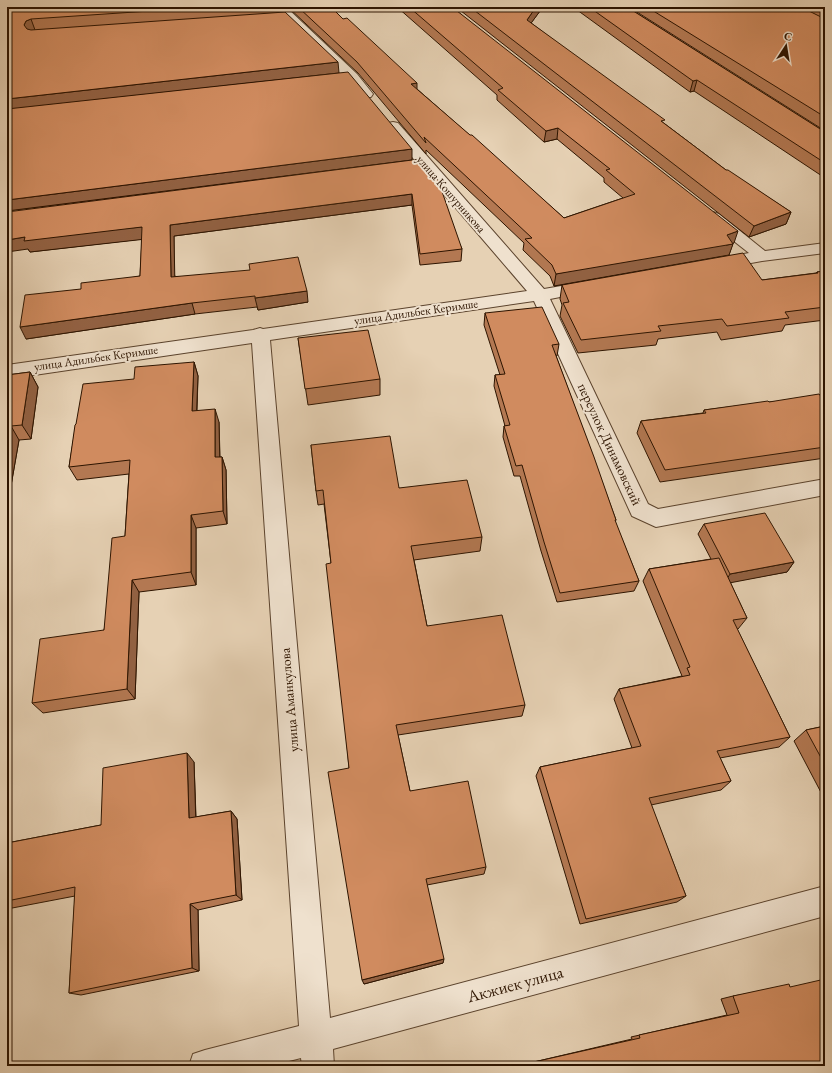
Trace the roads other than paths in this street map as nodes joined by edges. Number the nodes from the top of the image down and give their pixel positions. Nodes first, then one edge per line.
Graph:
1 (276, 13) edge
2 (352, 77) junction
3 (336, 79) edge
4 (376, 106) edge
5 (386, 118) edge
6 (424, 164) junction
7 (409, 166) edge
8 (700, 207) edge
9 (825, 248) edge
10 (762, 256) junction
11 (701, 267) edge
12 (609, 283) edge
13 (540, 295) junction
14 (260, 334) junction
15 (7, 372) edge
16 (825, 487) edge
17 (825, 901) edge
18 (317, 1052) edge
19 (205, 1066) edge

1 - 2 street
2 - 3 street
2 - 4 street
5 - 6 street, улица Кошурникова
6 - 7 street
6 - 13 street, улица Кошурникова
8 - 10 street
9 - 10 street
10 - 11 street
12 - 13 street, улица Адильбек Керимше
13 - 14 street, улица Адильбек Керимше
13 - 16 street, переулок Динамовский
14 - 15 street, улица Адильбек Керимше
14 - 18 street, улица Аманкулова
17 - 18 street, Акжиек улица
18 - 19 street, Акжиек улица

